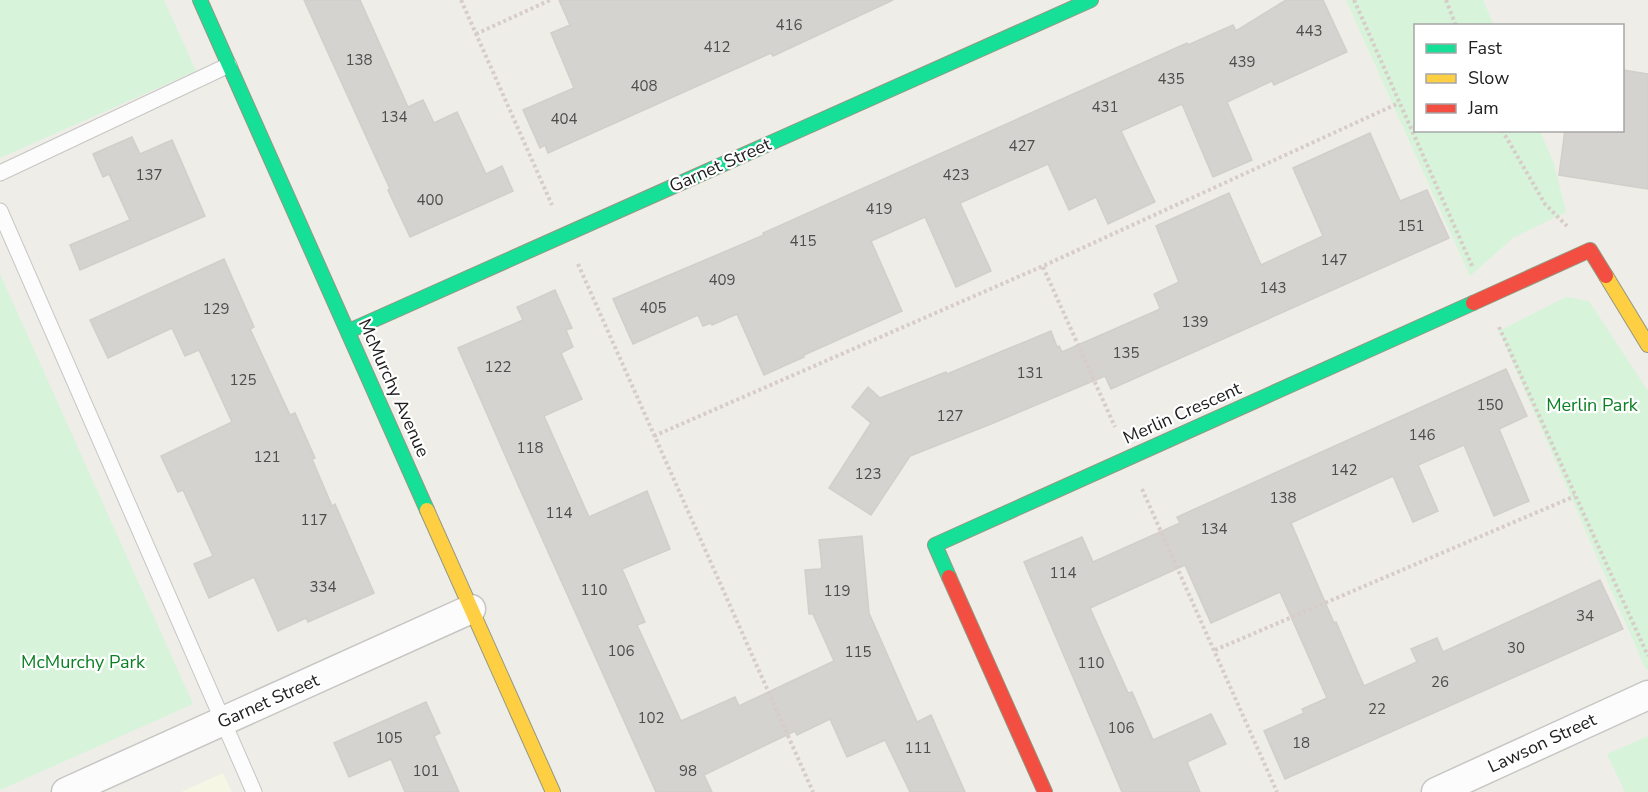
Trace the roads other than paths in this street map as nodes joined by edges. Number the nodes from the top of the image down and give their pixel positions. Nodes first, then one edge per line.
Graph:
1 (200, 0) edge
2 (1091, 0) edge
3 (229, 66) junction
4 (0, 173) edge
5 (0, 211) edge
6 (349, 331) junction
7 (1648, 345) edge
8 (471, 609) junction
9 (1648, 695) edge
10 (224, 721) junction
11 (66, 792) edge
12 (254, 792) edge
13 (553, 792) edge
14 (1045, 792) edge
15 (1436, 792) edge

1 - 3 street, McMurchy Avenue
2 - 6 street, Garnet Street
3 - 4 lane
3 - 6 street, McMurchy Avenue
5 - 10 lane
6 - 8 street, McMurchy Avenue
7 - 14 street, Merlin Crescent
8 - 10 street, Garnet Street
8 - 13 street, McMurchy Avenue
9 - 15 street, Lawson Street
10 - 11 street, Garnet Street
10 - 12 lane

